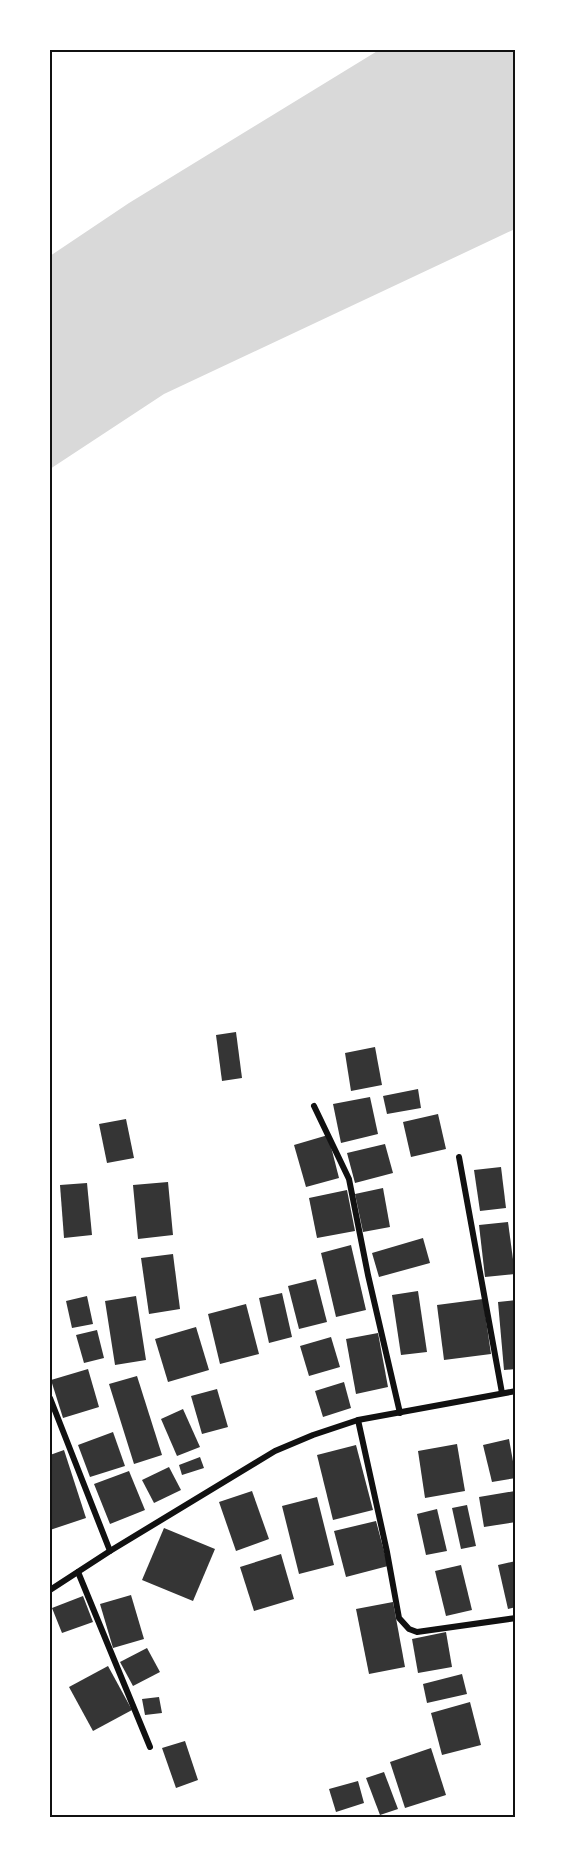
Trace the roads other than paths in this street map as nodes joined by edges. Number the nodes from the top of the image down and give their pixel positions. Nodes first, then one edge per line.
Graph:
1 (314, 1106) dead end
2 (459, 1157) dead end
3 (516, 1391) edge
4 (502, 1393) junction
5 (50, 1398) edge
6 (400, 1413) junction
7 (358, 1420) junction
8 (110, 1551) junction
9 (78, 1572) junction
10 (50, 1590) edge
11 (516, 1618) edge
12 (150, 1747) dead end

1 - 6 street
2 - 4 street
3 - 4 street
4 - 6 street
5 - 8 street
6 - 7 street
7 - 8 street
7 - 11 street
8 - 9 street
9 - 10 street
9 - 12 street

